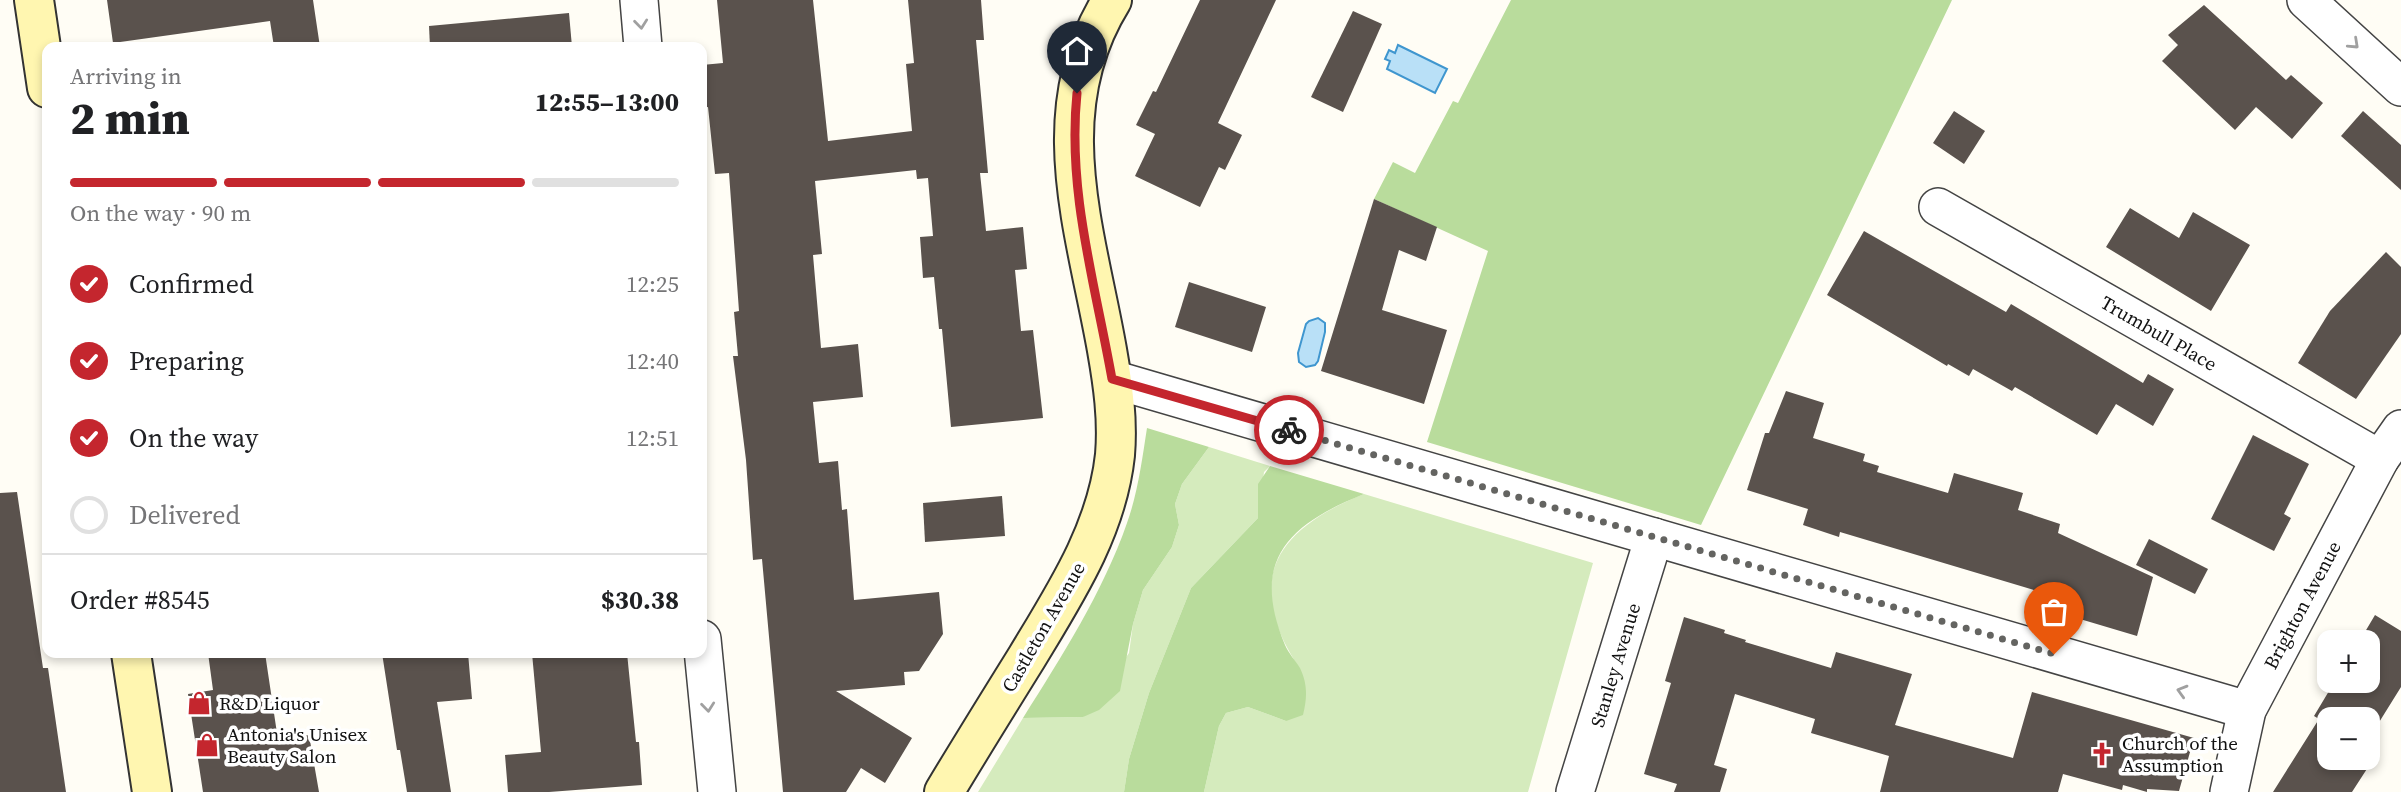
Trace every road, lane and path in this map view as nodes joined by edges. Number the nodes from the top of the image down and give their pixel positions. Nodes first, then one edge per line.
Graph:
1 (34, 0) edge
2 (639, 0) edge
3 (1112, 0) edge
4 (2306, 0) edge
5 (643, 42) edge
6 (42, 54) edge
7 (2401, 87) edge
8 (1938, 207) dead end
9 (1112, 379) junction
10 (2401, 429) edge
11 (2380, 458) junction
12 (1654, 537) junction
13 (132, 658) edge
14 (704, 658) edge
15 (2247, 710) junction
16 (152, 792) edge
17 (717, 792) edge
18 (944, 792) edge
19 (1575, 792) edge
20 (2230, 792) edge

1 - 6 street
2 -> 5 street
3 - 9 street, Castleton Avenue
4 -> 7 street
8 - 11 street, Trumbull Place
9 - 12 street
9 - 18 street, Castleton Avenue
10 - 11 street, Brighton Avenue
11 - 15 street, Brighton Avenue
15 -> 12 street
12 - 19 street, Stanley Avenue
13 - 16 street
14 -> 17 street
15 - 20 street, Brighton Avenue

